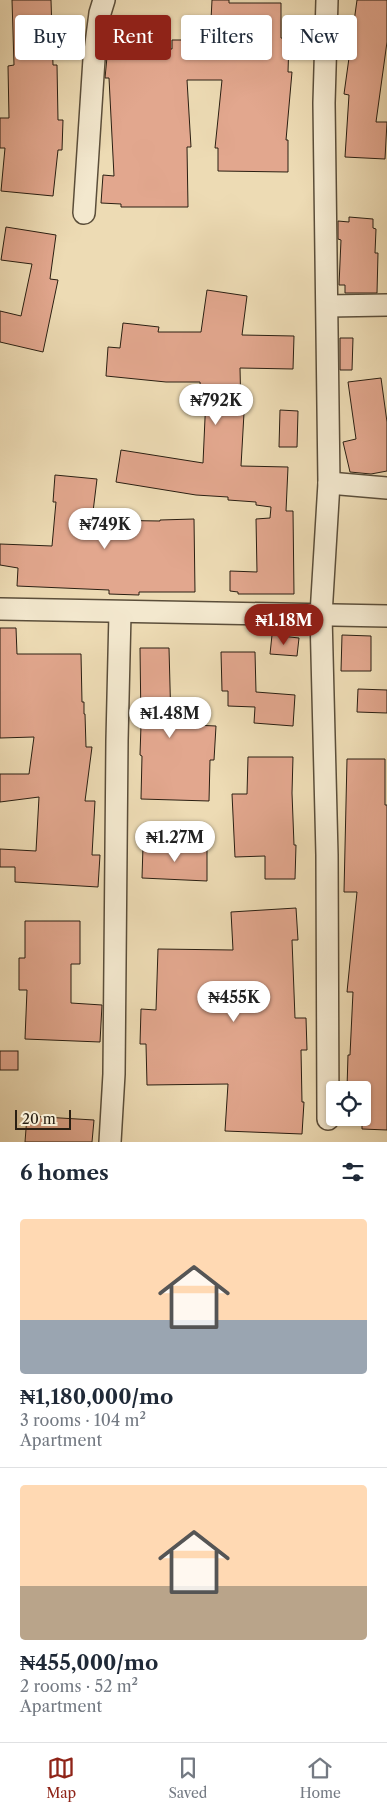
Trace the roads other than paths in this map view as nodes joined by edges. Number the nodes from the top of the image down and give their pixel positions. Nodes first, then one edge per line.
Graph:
1 (104, 0) edge
2 (327, 0) edge
3 (84, 212) dead end
4 (387, 305) edge
5 (328, 306) junction
6 (329, 484) junction
7 (387, 488) edge
8 (0, 610) edge
9 (120, 612) junction
10 (321, 615) junction
11 (387, 616) edge
12 (328, 1081) edge
13 (110, 1142) edge

1 - 3 street
2 - 5 street
4 - 5 street
5 - 6 street
6 - 7 street
6 - 10 street
8 - 9 street
9 - 10 street
9 - 13 street
10 - 11 street
10 - 12 street

